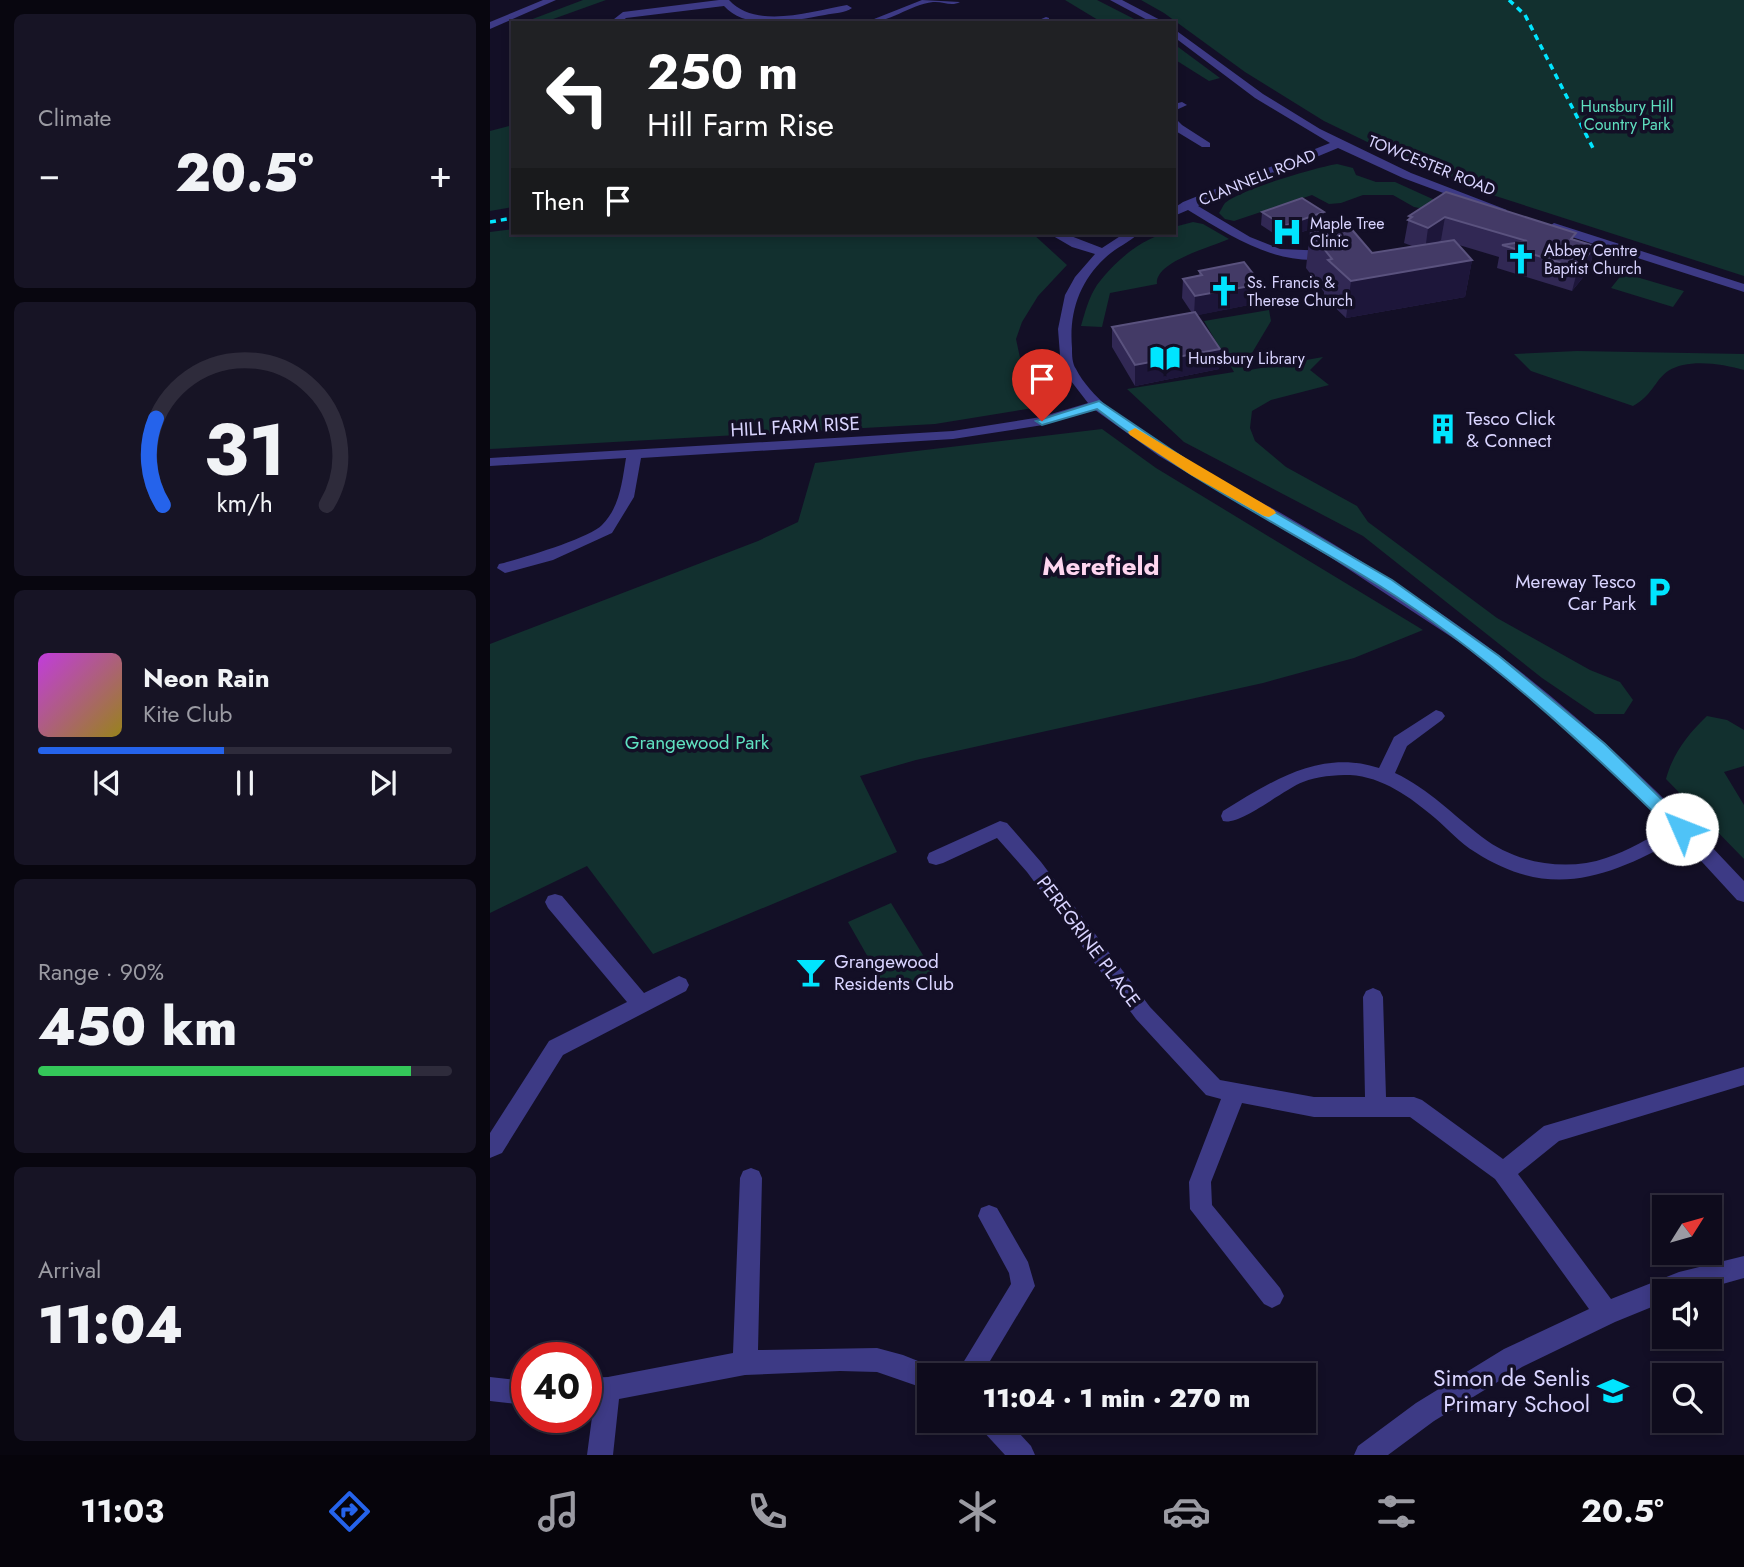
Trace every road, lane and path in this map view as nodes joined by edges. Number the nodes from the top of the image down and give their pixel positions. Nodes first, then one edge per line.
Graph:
1 (551, 0) edge
2 (931, 0) edge
3 (937, 0) edge
4 (1115, 0) edge
5 (725, 2) edge
6 (955, 2) dead end
7 (845, 4) edge
8 (614, 21) edge
9 (757, 21) edge
10 (865, 21) edge
11 (873, 21) edge
12 (1157, 21) edge
13 (490, 26) edge
14 (1176, 34) edge
15 (1176, 125) edge
16 (1188, 135) junction
17 (1176, 141) edge
18 (1340, 143) junction
19 (1206, 145) dead end
20 (1187, 205) junction
21 (1176, 211) edge
22 (1513, 214) edge
23 (1538, 222) edge
24 (1058, 235) edge
25 (1130, 235) edge
26 (1102, 252) junction
27 (1349, 254) edge
28 (1744, 288) edge
29 (1099, 404) junction
30 (634, 455) junction
31 (490, 462) edge
32 (505, 568) dead end
33 (1436, 716) dead end
34 (1385, 775) junction
35 (1230, 816) dead end
36 (1682, 829) junction
37 (936, 858) dead end
38 (1744, 894) edge
39 (555, 902) dead end
40 (679, 985) dead end
41 (1373, 997) dead end
42 (641, 1004) junction
43 (1743, 1076) edge
44 (1235, 1092) junction
45 (1376, 1107) junction
46 (490, 1148) edge
47 (1503, 1172) junction
48 (751, 1178) dead end
49 (989, 1216) dead end
50 (1744, 1267) edge
51 (1272, 1296) dead end
52 (1607, 1314) junction
53 (745, 1363) junction
54 (975, 1363) edge
55 (917, 1373) edge
56 (490, 1389) edge
57 (602, 1389) edge
58 (511, 1391) edge
59 (599, 1433) edge
60 (1002, 1433) edge
61 (600, 1455) edge
62 (1022, 1455) edge
63 (1367, 1455) edge

1 - 13 street
2 - 11 street
3 - 6 street
4 - 12 street
5 - 8 street
5 - 9 street
7 - 9 street
7 - 10 street
14 - 18 street, TOWCESTER ROAD
15 - 16 street
16 - 17 street
16 - 19 street
18 - 20 street, CLANNELL ROAD
18 - 22 street, TOWCESTER ROAD
20 - 21 street, CLANNELL ROAD
20 - 27 street
23 - 28 street
24 - 26 street
25 - 26 street
26 - 29 street
29 - 30 street, HILL FARM RISE
29 - 36 street
30 - 31 street, HILL FARM RISE
30 - 32 street
33 - 34 street
34 - 35 street
34 - 36 street
36 - 38 street
37 - 44 street, PEREGRINE PLACE
39 - 42 street
40 - 42 street
41 - 45 street
42 - 46 street
43 - 47 street
44 - 45 street, PEREGRINE PLACE
44 - 51 street
45 - 47 street, PEREGRINE PLACE
47 - 52 street, PEREGRINE PLACE
48 - 53 street
49 - 54 street
50 - 52 street
52 - 63 street
53 - 55 street
53 - 57 street
56 - 58 street
59 - 61 street
60 - 62 street

